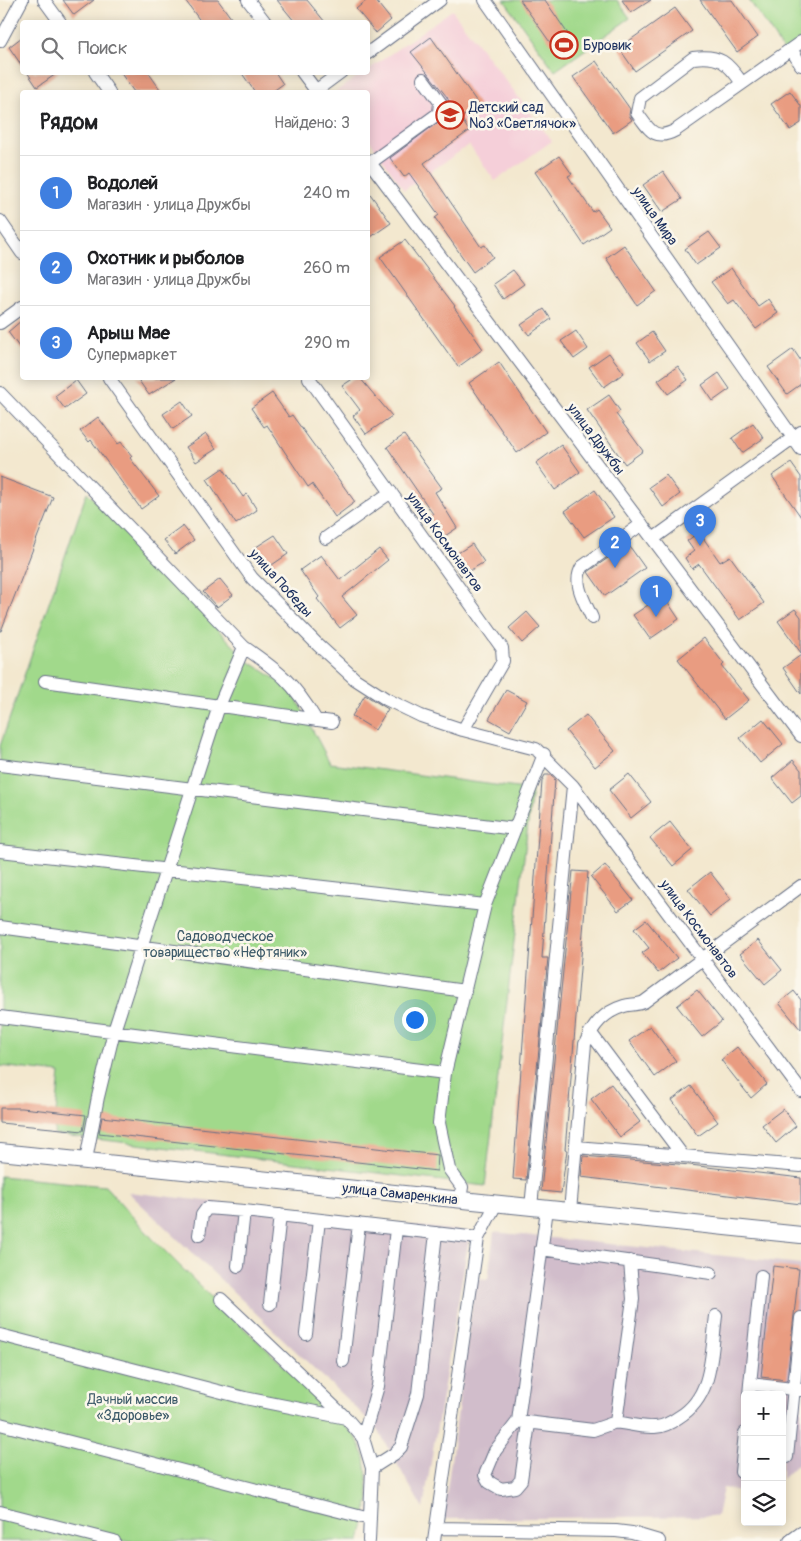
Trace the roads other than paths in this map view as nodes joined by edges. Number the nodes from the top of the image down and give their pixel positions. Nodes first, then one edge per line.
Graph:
1 (22, 0) edge
2 (44, 0) edge
3 (248, 0) edge
4 (440, 0) edge
5 (485, 0) edge
6 (59, 20) edge
7 (263, 20) edge
8 (0, 41) edge
9 (796, 46) edge
10 (370, 52) edge
11 (801, 64) edge
12 (97, 75) edge
13 (304, 75) edge
14 (337, 75) edge
15 (423, 79) dead end
16 (742, 83) junction
17 (108, 90) edge
18 (315, 90) edge
19 (318, 90) edge
20 (370, 160) edge
21 (370, 162) edge
22 (0, 221) edge
23 (20, 250) edge
24 (20, 308) edge
25 (0, 323) edge
26 (110, 380) edge
27 (310, 380) edge
28 (0, 393) edge
29 (796, 434) edge
30 (801, 449) edge
31 (391, 492) junction
32 (642, 524) junction
33 (326, 538) dead end
34 (653, 539) junction
35 (592, 618) dead end
36 (244, 647) junction
37 (45, 681) dead end
38 (219, 706) junction
39 (316, 720) junction
40 (332, 722) dead end
41 (462, 730) junction
42 (801, 736) edge
43 (544, 754) junction
44 (0, 765) edge
45 (573, 786) junction
46 (193, 789) junction
47 (515, 829) junction
48 (0, 851) edge
49 (166, 869) junction
50 (801, 886) edge
51 (485, 905) junction
52 (0, 927) edge
53 (142, 947) junction
54 (702, 958) junction
55 (465, 991) junction
56 (0, 1017) edge
57 (114, 1031) junction
58 (590, 1032) junction
59 (445, 1073) junction
60 (801, 1091) edge
61 (576, 1147) junction
62 (0, 1152) edge
63 (683, 1156) junction
64 (86, 1160) junction
65 (801, 1166) edge
66 (460, 1200) junction
67 (496, 1204) junction
68 (539, 1208) junction
69 (244, 1211) junction
70 (570, 1211) junction
71 (280, 1215) junction
72 (319, 1220) junction
73 (359, 1224) junction
74 (396, 1229) junction
75 (436, 1233) junction
76 (199, 1235) dead end
77 (801, 1235) edge
78 (478, 1238) junction
79 (541, 1249) junction
80 (630, 1262) junction
81 (238, 1266) dead end
82 (711, 1273) dead end
83 (761, 1276) dead end
84 (221, 1299) dead end
85 (270, 1304) dead end
86 (716, 1316) dead end
87 (801, 1318) edge
88 (306, 1334) dead end
89 (0, 1335) edge
90 (343, 1361) dead end
91 (797, 1389) edge
92 (749, 1390) edge
93 (346, 1418) junction
94 (524, 1422) junction
95 (616, 1422) junction
96 (0, 1424) edge
97 (363, 1438) junction
98 (787, 1457) dead end
99 (372, 1468) junction
100 (0, 1512) edge
101 (370, 1519) junction
102 (801, 1533) edge
103 (435, 1535) edge
104 (571, 1536) edge
105 (114, 1541) edge
106 (369, 1541) edge
107 (659, 1541) edge
108 (790, 1541) edge

1 - 8 street
2 - 6 street
3 - 7 street
4 - 10 street
5 - 29 street, улица Мира
9 - 11 street
9 - 16 street
12 - 17 street
13 - 18 street
14 - 19 street
15 - 20 street
16 - 16 street
21 - 32 street, улица Дружбы
22 - 23 street
24 - 25 street
26 - 41 street, улица Победы
27 - 31 street, улица Космонавтов
28 - 36 street
29 - 30 street, улица Мира
29 - 34 street
31 - 33 street
31 - 41 street, улица Космонавтов
32 - 34 street, улица Дружбы
32 - 35 street
34 - 42 street, улица Дружбы
36 - 38 street
36 - 39 street
37 - 38 street
38 - 39 street
38 - 46 street
39 - 40 street
41 - 43 street, улица Победы
43 - 45 street, улица Космонавтов
43 - 47 street
44 - 46 street
45 - 54 street, улица Космонавтов
45 - 68 street
46 - 47 street
46 - 49 street
47 - 51 street
48 - 49 street
49 - 51 street
49 - 53 street
50 - 54 street
51 - 55 street
52 - 53 street
53 - 55 street
53 - 57 street
54 - 58 street
54 - 60 street, улица Космонавтов
55 - 59 street
56 - 57 street
57 - 59 street
57 - 64 street
58 - 61 street
58 - 63 street
59 - 66 street
61 - 63 street
61 - 70 street
62 - 64 main road, улица Самаренкина
63 - 65 street
64 - 66 main road, улица Самаренкина
66 - 67 main road, улица Самаренкина
67 - 68 main road, улица Самаренкина
67 - 78 street
68 - 70 main road, улица Самаренкина
68 - 79 street
69 - 71 street
69 - 76 street
69 - 81 street
70 - 77 main road, улица Самаренкина
71 - 72 street
71 - 85 street
72 - 73 street
72 - 88 street
73 - 74 street
73 - 90 street
74 - 75 street
74 - 97 street
75 - 78 street
75 - 99 street
78 - 103 street
79 - 80 street
79 - 94 street
80 - 82 street
80 - 95 street
83 - 92 street
84 - 93 street
86 - 95 street
87 - 91 street
89 - 93 street
91 - 92 street
91 - 98 street
93 - 97 street
94 - 94 street
94 - 95 street
96 - 101 street
97 - 99 street
99 - 101 street
100 - 105 street
101 - 106 street
102 - 108 street
103 - 104 street
104 - 107 street

